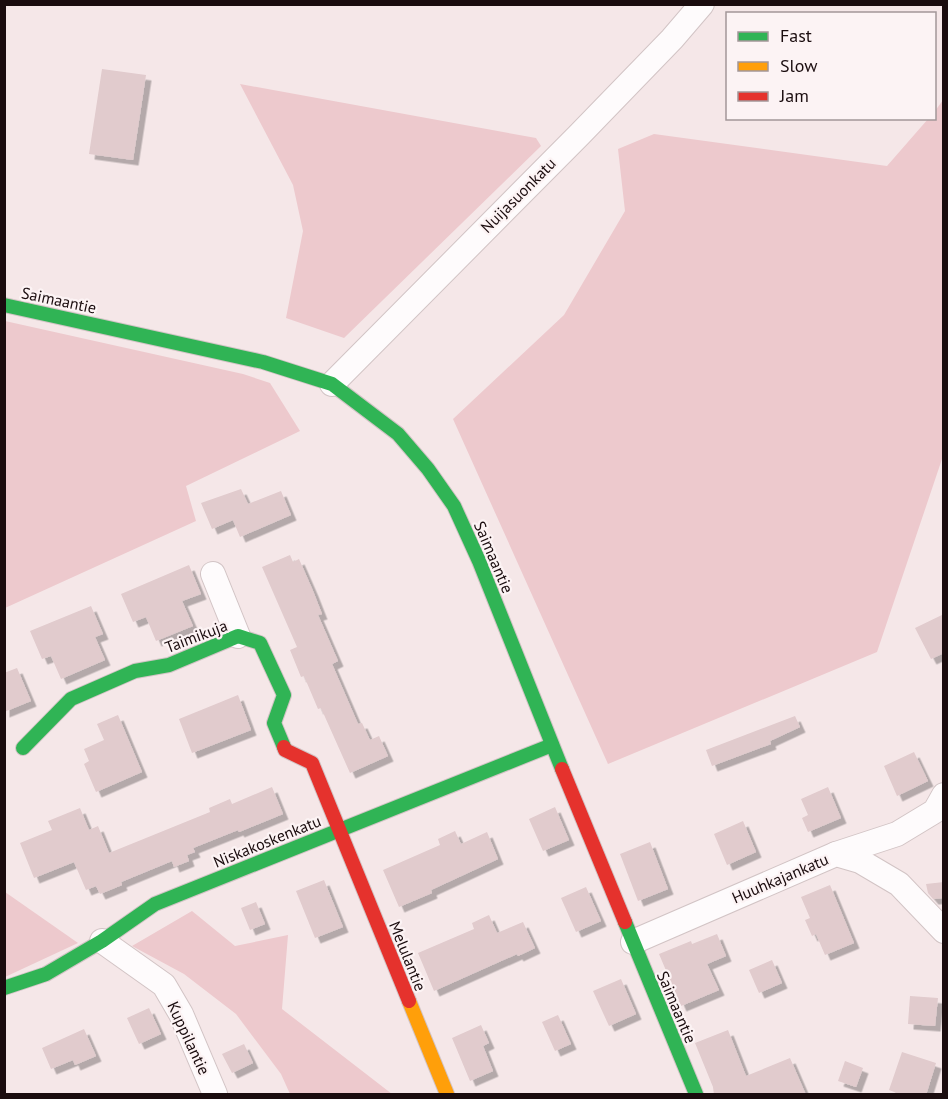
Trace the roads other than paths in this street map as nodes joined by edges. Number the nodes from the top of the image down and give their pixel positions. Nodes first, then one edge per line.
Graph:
1 (702, 4) edge
2 (4, 305) edge
3 (332, 384) junction
4 (213, 574) dead end
5 (238, 636) junction
6 (552, 745) junction
7 (23, 748) dead end
8 (944, 795) edge
9 (340, 830) junction
10 (836, 854) junction
11 (944, 931) edge
12 (102, 941) junction
13 (633, 942) junction
14 (4, 988) edge
15 (215, 1095) edge
16 (447, 1095) edge
17 (696, 1095) edge

1 - 3 street, Nuijasuonkatu
2 - 3 street, Saimaantie
3 - 6 street, Saimaantie
4 - 5 street
5 - 7 street, Taimikuja
5 - 9 street, Taimikuja
6 - 9 street, Niskakoskenkatu
6 - 13 street, Saimaantie
8 - 10 street
9 - 12 street, Niskakoskenkatu
9 - 16 street, Melulantie
10 - 11 street, Huuhkajankatu
10 - 13 street, Huuhkajankatu
12 - 14 street, Niskakoskenkatu
12 - 15 street, Kuppilantie
13 - 17 street, Saimaantie

